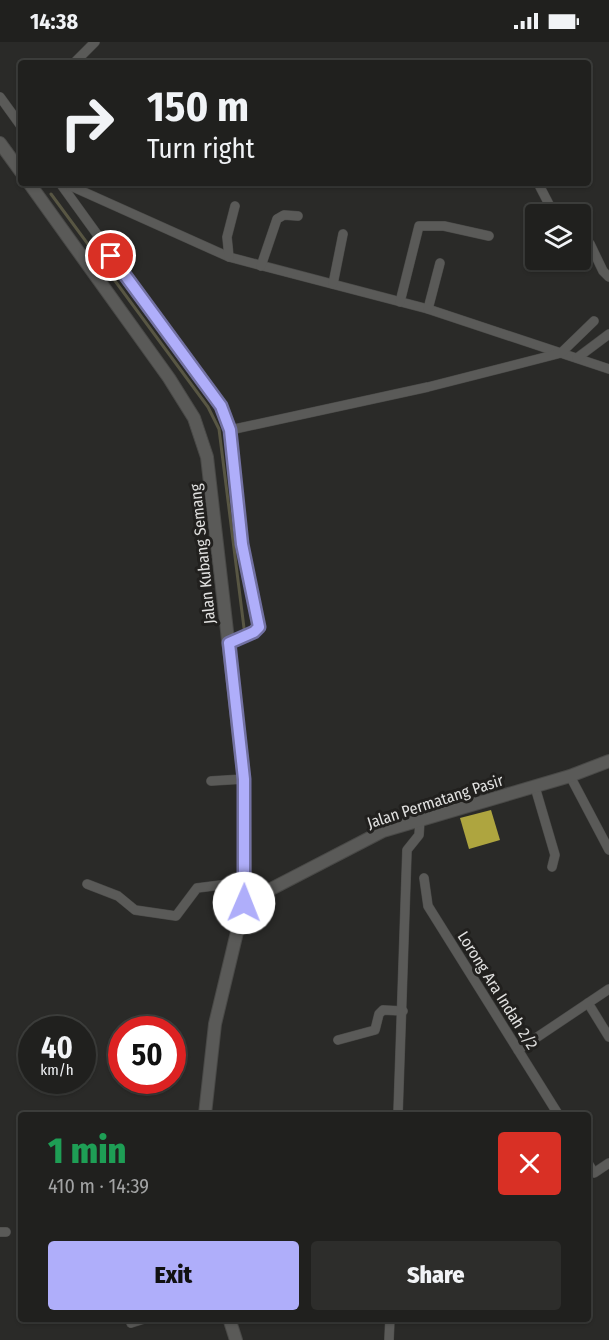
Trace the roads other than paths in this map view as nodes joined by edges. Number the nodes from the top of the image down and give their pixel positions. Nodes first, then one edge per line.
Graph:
1 (95, 42) edge
2 (77, 60) edge
3 (0, 97) edge
4 (18, 119) edge
5 (0, 143) edge
6 (18, 168) edge
7 (31, 186) edge
8 (64, 186) edge
9 (69, 186) edge
10 (540, 186) edge
11 (549, 204) edge
12 (235, 206) dead end
13 (298, 216) dead end
14 (343, 234) dead end
15 (489, 236) dead end
16 (591, 246) edge
17 (229, 257) junction
18 (440, 263) dead end
19 (261, 266) junction
20 (609, 277) edge
21 (333, 284) junction
22 (400, 302) junction
23 (428, 309) junction
24 (594, 321) dead end
25 (609, 334) edge
26 (561, 353) junction
27 (577, 358) junction
28 (609, 369) edge
29 (230, 430) junction
30 (229, 643) junction
31 (609, 761) edge
32 (570, 776) junction
33 (244, 779) junction
34 (211, 781) dead end
35 (535, 787) junction
36 (420, 820) junction
37 (609, 850) edge
38 (552, 867) dead end
39 (424, 878) dead end
40 (245, 882) junction
41 (87, 884) dead end
42 (244, 903) junction
43 (609, 989) edge
44 (588, 1003) junction
45 (403, 1011) junction
46 (609, 1037) edge
47 (338, 1040) dead end
48 (518, 1050) junction
49 (205, 1112) edge
50 (398, 1112) edge
51 (557, 1112) edge
52 (609, 1163) edge
53 (591, 1168) edge
54 (135, 1322) edge
55 (230, 1322) edge
56 (390, 1322) edge
57 (132, 1323) dead end
58 (236, 1340) edge
59 (390, 1340) edge

1 - 2 street
3 - 4 street
5 - 6 main road
7 - 30 main road, Jalan Kubang Semang
8 - 29 street
9 - 17 street
10 - 11 street
12 - 17 street
13 - 19 street
14 - 21 street
15 - 22 street
16 - 20 street
17 - 19 street
18 - 23 street
19 - 21 street
21 - 22 street
22 - 23 street
23 - 26 street
24 - 26 street
25 - 27 street
26 - 27 street
26 - 29 street
27 - 28 street
29 - 30 street
30 - 33 main road, Jalan Kubang Semang
31 - 32 main road, Jalan Permatang Pasir
32 - 35 main road, Jalan Permatang Pasir
32 - 37 street
33 - 34 street
33 - 40 main road, Jalan Kubang Semang
35 - 36 main road, Jalan Permatang Pasir
35 - 38 street
36 - 42 main road, Jalan Permatang Pasir
36 - 45 street
39 - 48 street, Lorong Ara Indah 2/2
40 - 41 street
40 - 42 main road, Jalan Kubang Semang
42 - 49 main road, Jalan Kubang Semang
43 - 44 street
44 - 46 street
44 - 48 street
45 - 47 street
45 - 50 street
48 - 51 street, Lorong Ara Indah 2/2
52 - 53 street
54 - 57 street
55 - 58 main road
56 - 59 street

